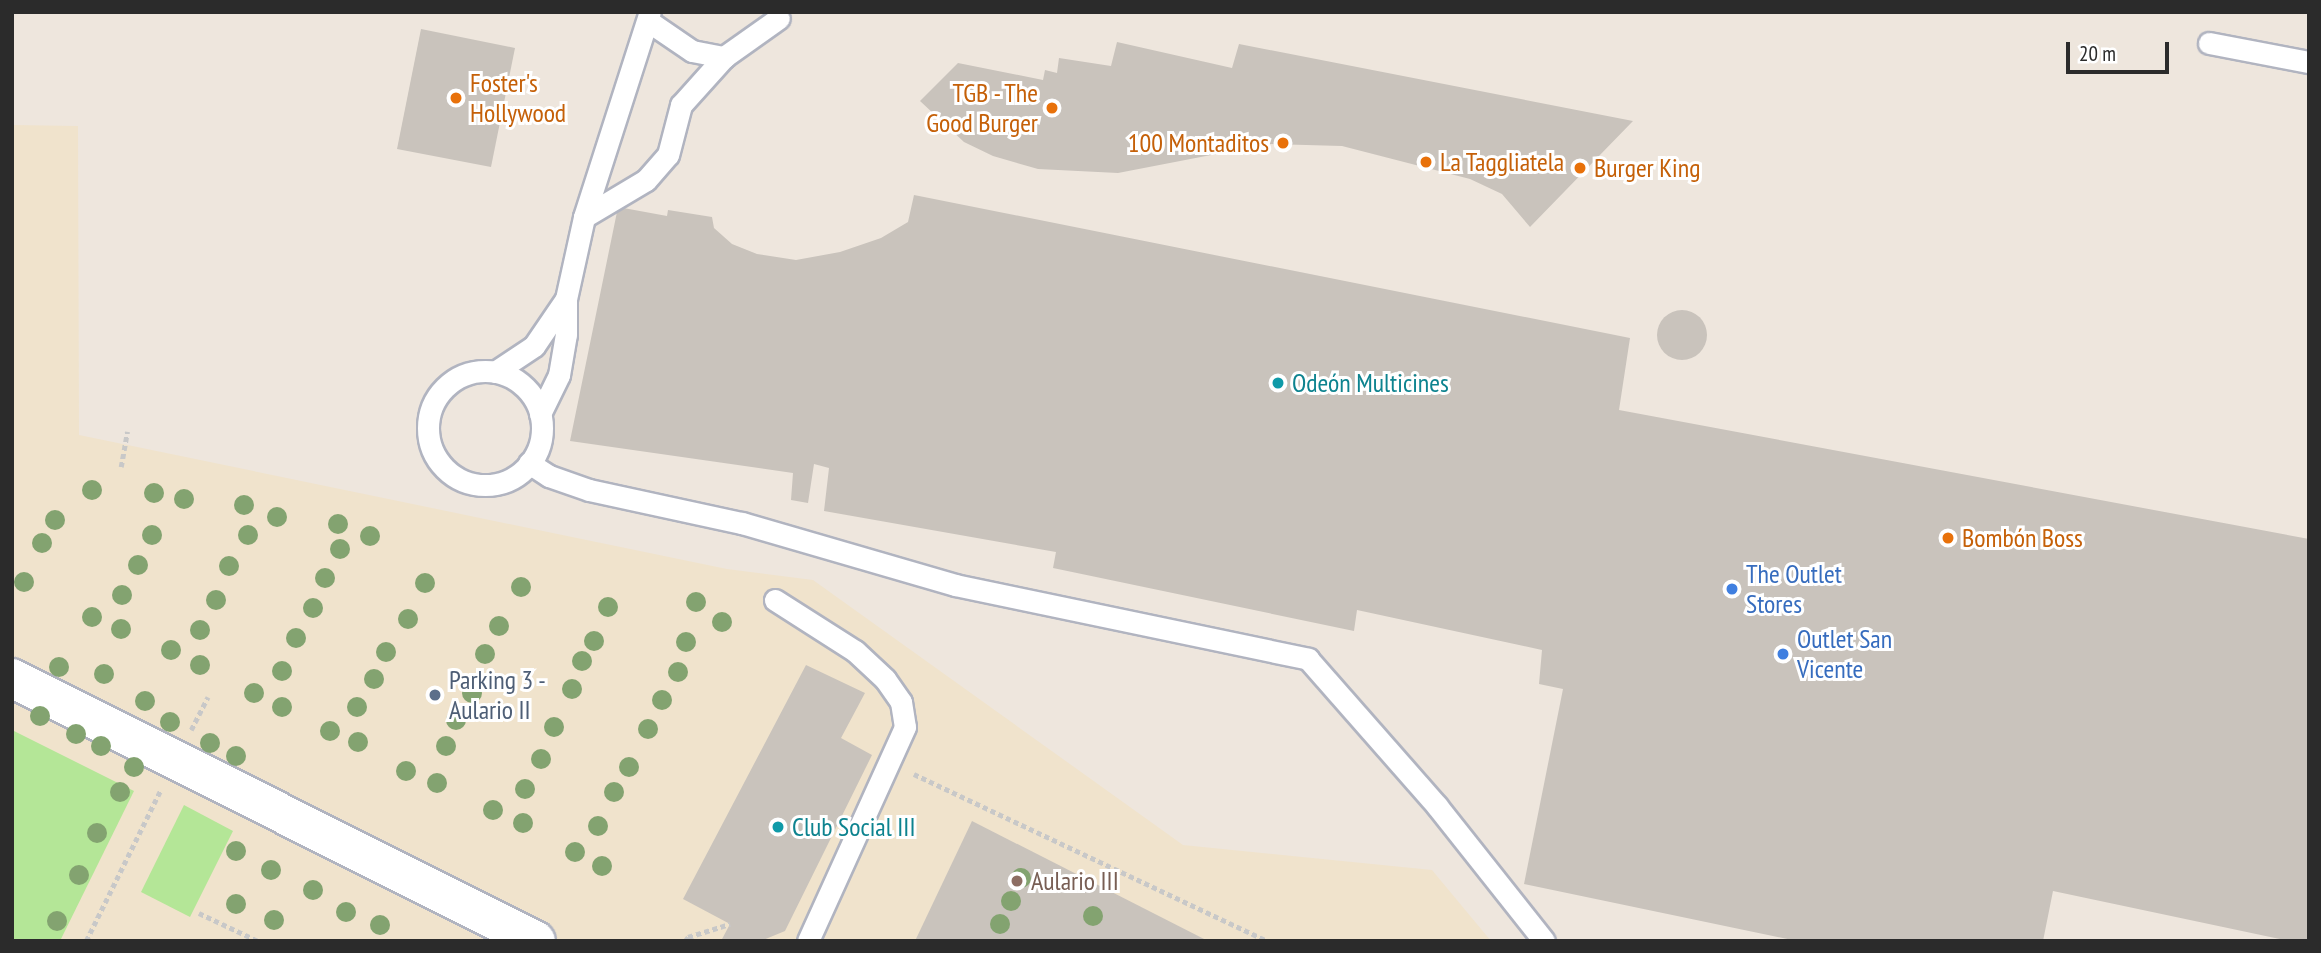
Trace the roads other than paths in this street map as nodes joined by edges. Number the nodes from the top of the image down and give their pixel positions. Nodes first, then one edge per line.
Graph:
1 (649, 17) edge
2 (779, 18) dead end
3 (2209, 43) dead end
4 (724, 57) junction
5 (2309, 62) edge
6 (584, 217) junction
7 (566, 299) junction
8 (495, 372) junction
9 (540, 414) junction
10 (529, 463) junction
11 (775, 600) dead end
12 (12, 678) edge
13 (536, 941) edge
14 (808, 941) edge
15 (1544, 941) edge

1 - 4 lane
1 - 6 lane
2 - 4 lane
3 - 5 lane
4 - 6 lane
6 - 7 lane
7 - 8 lane
7 - 9 lane
8 - 9 lane
8 - 10 lane
9 - 10 lane
10 - 15 lane
11 - 14 lane
12 - 13 street

